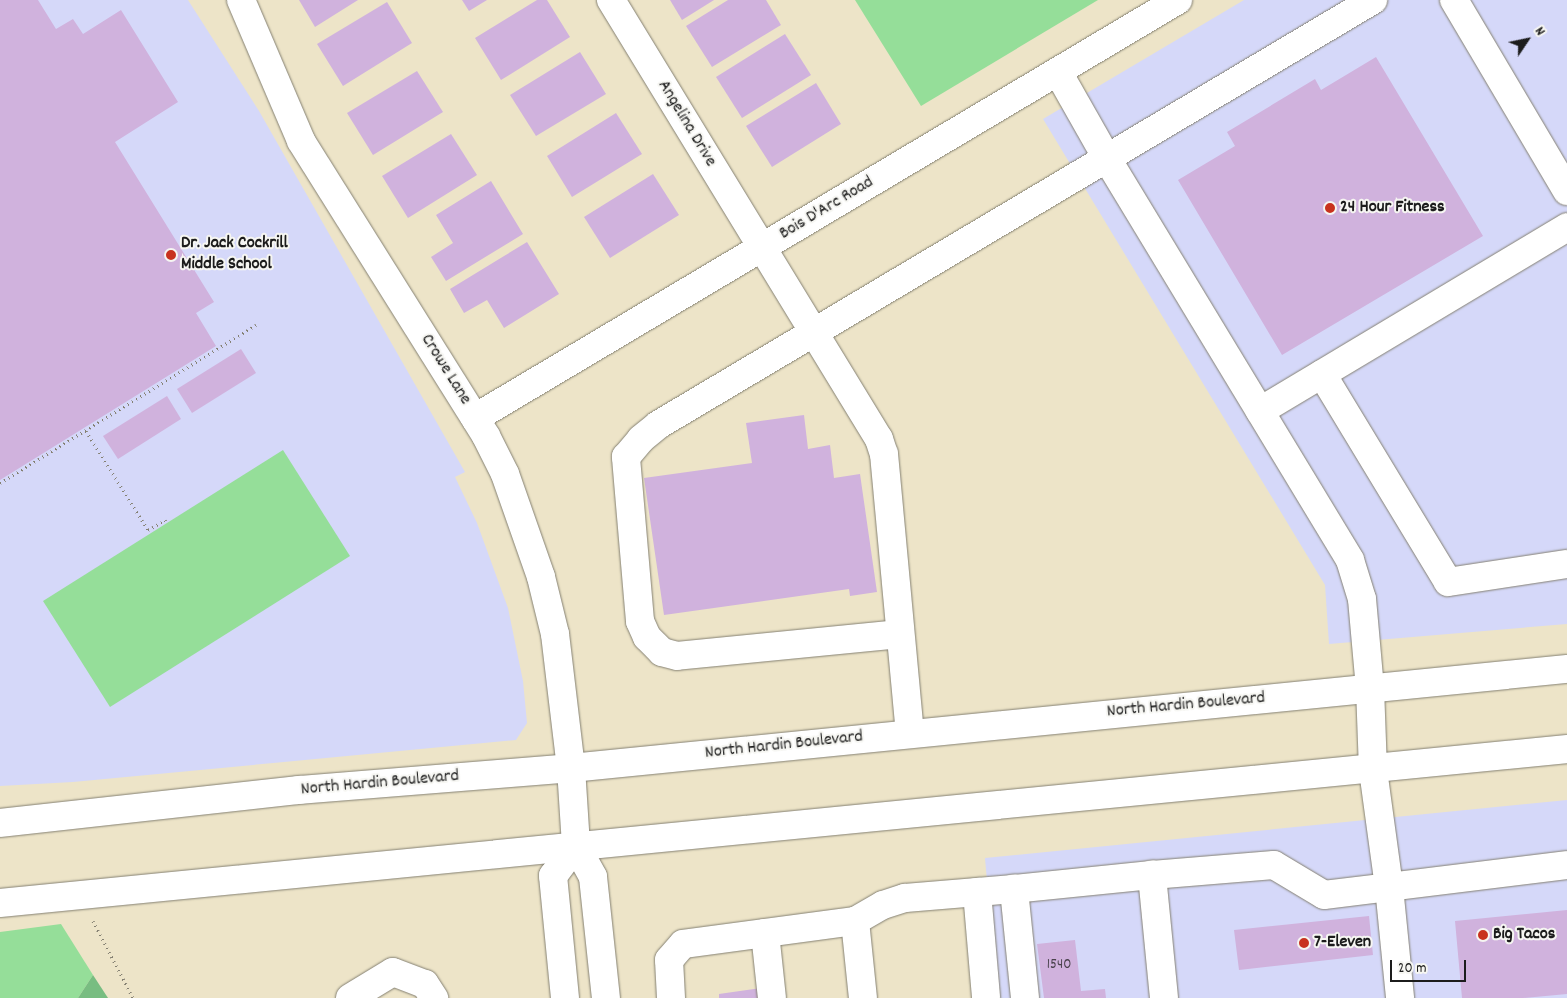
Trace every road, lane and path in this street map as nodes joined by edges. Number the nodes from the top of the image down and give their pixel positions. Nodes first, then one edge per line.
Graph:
1 (241, 0) edge
2 (611, 0) edge
3 (1178, 0) edge
4 (1373, 0) edge
5 (1454, 0) edge
6 (1058, 72) junction
7 (1106, 157) junction
8 (1567, 191) edge
9 (1567, 227) edge
10 (761, 248) junction
11 (256, 325) dead end
12 (812, 331) junction
13 (1322, 374) junction
14 (1260, 411) junction
15 (475, 418) junction
16 (86, 431) junction
17 (0, 483) edge
18 (167, 523) dead end
19 (1567, 564) edge
20 (900, 634) junction
21 (1567, 669) edge
22 (1370, 688) junction
23 (910, 733) junction
24 (1567, 749) edge
25 (571, 768) junction
26 (1373, 770) junction
27 (0, 823) edge
28 (576, 846) junction
29 (1567, 865) edge
30 (1152, 875) junction
31 (1389, 887) junction
32 (1014, 889) junction
33 (977, 892) junction
34 (82, 894) junction
35 (0, 903) edge
36 (855, 921) junction
37 (765, 933) junction
38 (133, 998) edge
39 (350, 998) edge
40 (434, 998) edge
41 (565, 998) edge
42 (606, 998) edge
43 (671, 998) edge
44 (772, 998) edge
45 (863, 998) edge
46 (986, 998) edge
47 (1025, 998) edge
48 (1164, 998) edge
49 (1400, 998) edge

1 - 15 main road, Crowe Lane
2 - 10 main road, Angelina Drive
3 - 6 main road, Bois D'Arc Road
4 - 7 main road
5 - 8 main road
6 - 7 main road
6 - 10 main road, Bois D'Arc Road
7 - 12 main road
7 - 14 main road
9 - 13 main road
10 - 12 main road, Angelina Drive
10 - 15 main road, Bois D'Arc Road
11 - 16 path
12 - 20 main road, Angelina Drive
12 - 20 main road
13 - 14 main road
13 - 19 main road
14 - 22 main road
15 - 25 main road, Crowe Lane
16 - 17 path
16 - 18 path
20 - 23 main road, Angelina Drive
21 - 22 main road, North Hardin Boulevard
22 - 23 main road, North Hardin Boulevard
22 - 26 main road
23 - 25 main road, North Hardin Boulevard
24 - 26 main road
25 - 27 main road, North Hardin Boulevard
25 - 28 main road, Crowe Lane
26 - 28 main road
26 - 31 main road
28 - 34 main road
28 - 41 main road
28 - 42 main road
29 - 31 main road
30 - 31 main road
30 - 32 main road
30 - 48 main road
31 - 49 main road
32 - 33 main road
32 - 47 main road
33 - 36 main road
33 - 46 main road
34 - 35 main road
34 - 38 path
36 - 37 main road
36 - 45 main road
37 - 43 main road
37 - 44 main road
39 - 40 main road

